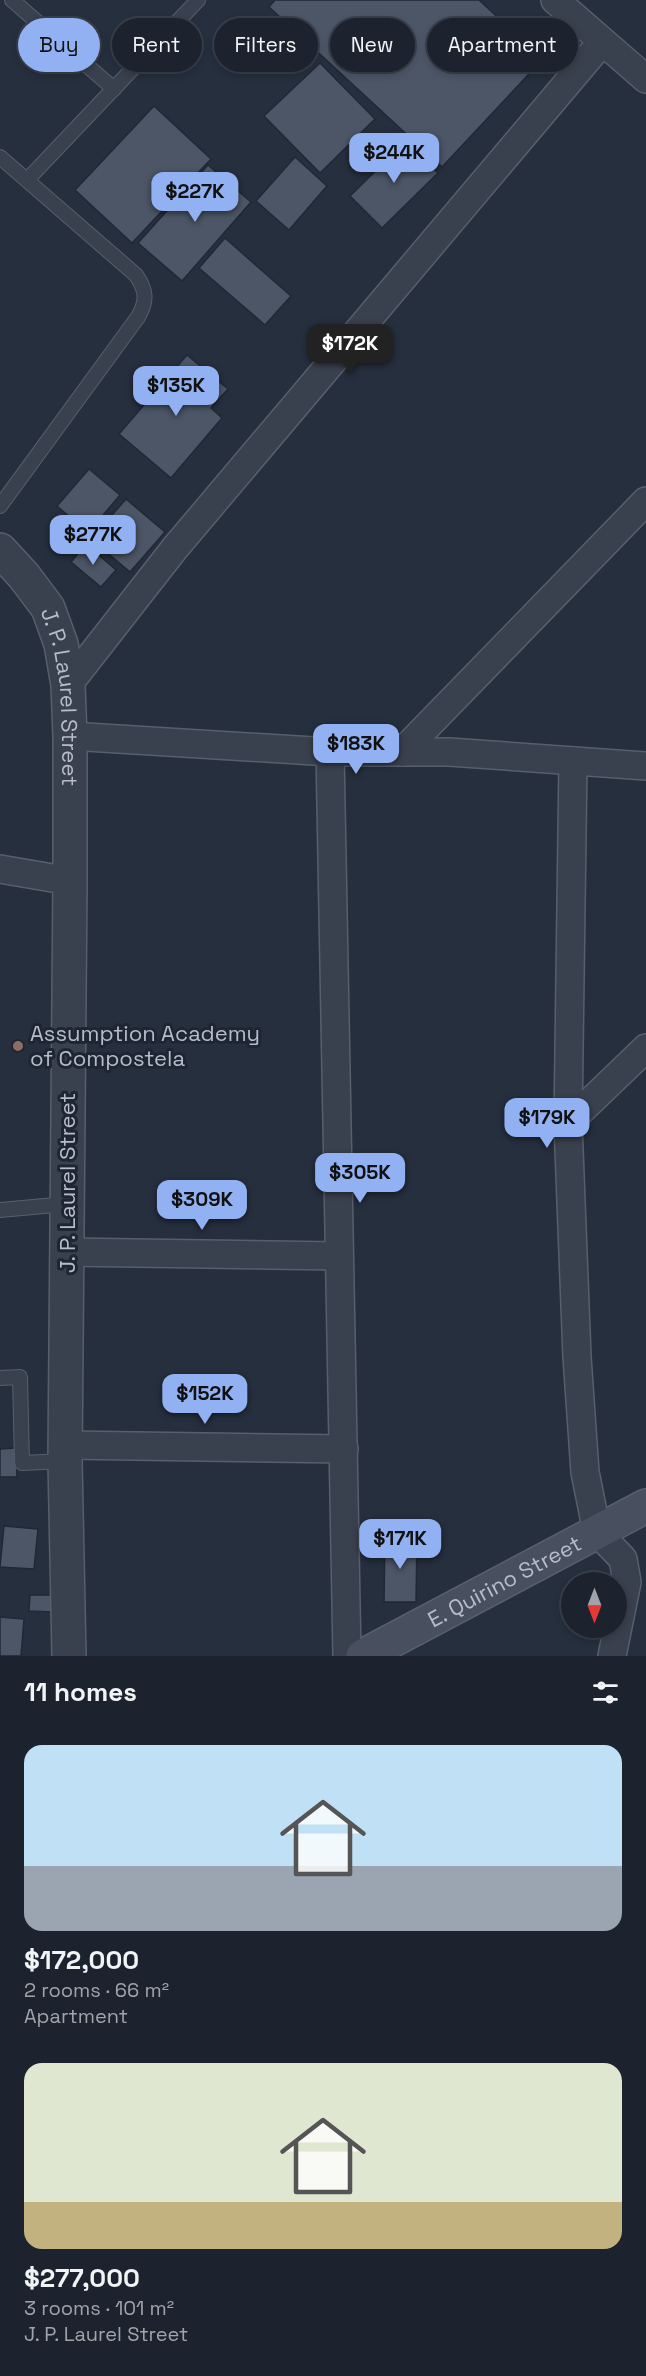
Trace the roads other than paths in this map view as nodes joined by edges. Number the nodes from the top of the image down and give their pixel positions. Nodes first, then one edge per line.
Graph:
1 (12, 0) edge
2 (198, 0) edge
3 (555, 0) edge
4 (602, 42) junction
5 (646, 79) edge
6 (114, 89) junction
7 (0, 157) edge
8 (27, 180) junction
9 (646, 501) edge
10 (0, 506) edge
11 (0, 550) edge
12 (68, 685) junction
13 (70, 736) junction
14 (330, 752) junction
15 (402, 752) junction
16 (573, 761) junction
17 (646, 766) edge
18 (0, 869) edge
19 (70, 881) junction
20 (646, 1048) edge
21 (568, 1123) junction
22 (66, 1204) junction
23 (0, 1210) edge
24 (66, 1252) junction
25 (338, 1256) junction
26 (0, 1378) edge
27 (344, 1449) junction
28 (65, 1453) junction
29 (646, 1506) edge
30 (597, 1532) junction
31 (69, 1656) edge
32 (347, 1656) edge
33 (363, 1656) edge
34 (612, 1656) edge

1 - 6 lane
2 - 6 lane
3 - 4 street
4 - 5 street
4 - 12 street
6 - 8 lane
7 - 8 lane
8 - 10 lane
9 - 15 street
11 - 12 street, J. P. Laurel Street
12 - 13 street, J. P. Laurel Street
13 - 14 street
13 - 19 street, J. P. Laurel Street
14 - 15 street
14 - 25 street
15 - 16 street
16 - 17 street
16 - 21 street
18 - 19 street
19 - 22 street, J. P. Laurel Street
20 - 21 street
21 - 30 street
22 - 23 lane
22 - 24 street, J. P. Laurel Street
24 - 25 street
24 - 28 street, J. P. Laurel Street
25 - 27 street
26 - 28 lane
27 - 28 street
27 - 32 street
28 - 31 street, J. P. Laurel Street
29 - 30 main road, E. Quirino Street
30 - 33 main road, E. Quirino Street
30 - 34 street

